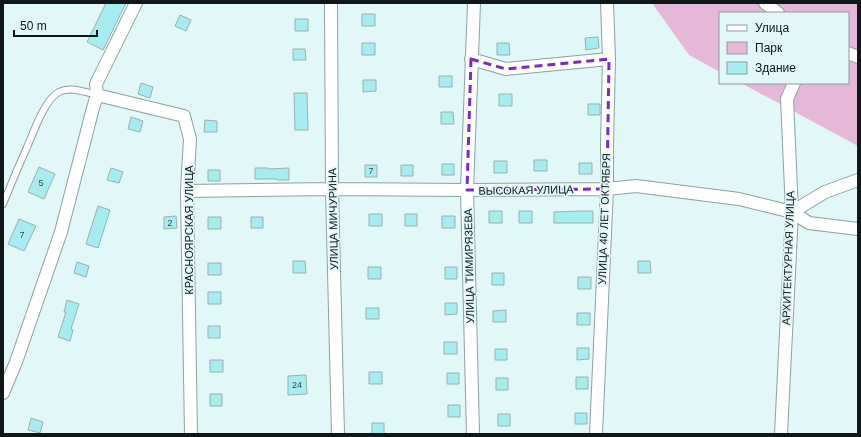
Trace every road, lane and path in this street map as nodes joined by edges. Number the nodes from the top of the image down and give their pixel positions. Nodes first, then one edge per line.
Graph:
1 (136, 3) edge
2 (331, 3) edge
3 (474, 3) edge
4 (607, 3) edge
5 (765, 3) edge
6 (777, 12) edge
7 (471, 59) junction
8 (609, 59) junction
9 (794, 84) edge
10 (97, 95) junction
11 (858, 180) edge
12 (332, 189) junction
13 (607, 189) junction
14 (467, 190) junction
15 (187, 191) junction
16 (3, 204) edge
17 (792, 212) junction
18 (858, 229) edge
19 (3, 393) edge
20 (191, 434) edge
21 (338, 434) edge
22 (473, 434) edge
23 (596, 434) edge
24 (781, 434) edge

1 - 10 street
2 - 12 street, УЛИЦА МИЧУРИНА
3 - 7 street, УЛИЦА ТИМИРЯЗЕВА
4 - 8 street, УЛИЦА 40 ЛЕТ ОКТЯБРЯ
5 - 6 street
7 - 8 street
7 - 14 street, УЛИЦА ТИМИРЯЗЕВА
8 - 13 street, УЛИЦА 40 ЛЕТ ОКТЯБРЯ
9 - 17 street, АРХИТЕКТУРНАЯ УЛИЦА
10 - 15 street, КРАСНОЯРСКАЯ УЛИЦА
10 - 16 lane
10 - 19 street
11 - 17 street
12 - 14 street, ВЫСОКАЯ УЛИЦА
12 - 15 street, ВЫСОКАЯ УЛИЦА
12 - 21 street, УЛИЦА МИЧУРИНА
13 - 14 street, ВЫСОКАЯ УЛИЦА
13 - 17 street, ВЫСОКАЯ УЛИЦА
13 - 23 street, УЛИЦА 40 ЛЕТ ОКТЯБРЯ
14 - 22 street, УЛИЦА ТИМИРЯЗЕВА
15 - 20 street, КРАСНОЯРСКАЯ УЛИЦА
17 - 18 street, ВЫСОКАЯ УЛИЦА
17 - 24 street, АРХИТЕКТУРНАЯ УЛИЦА

